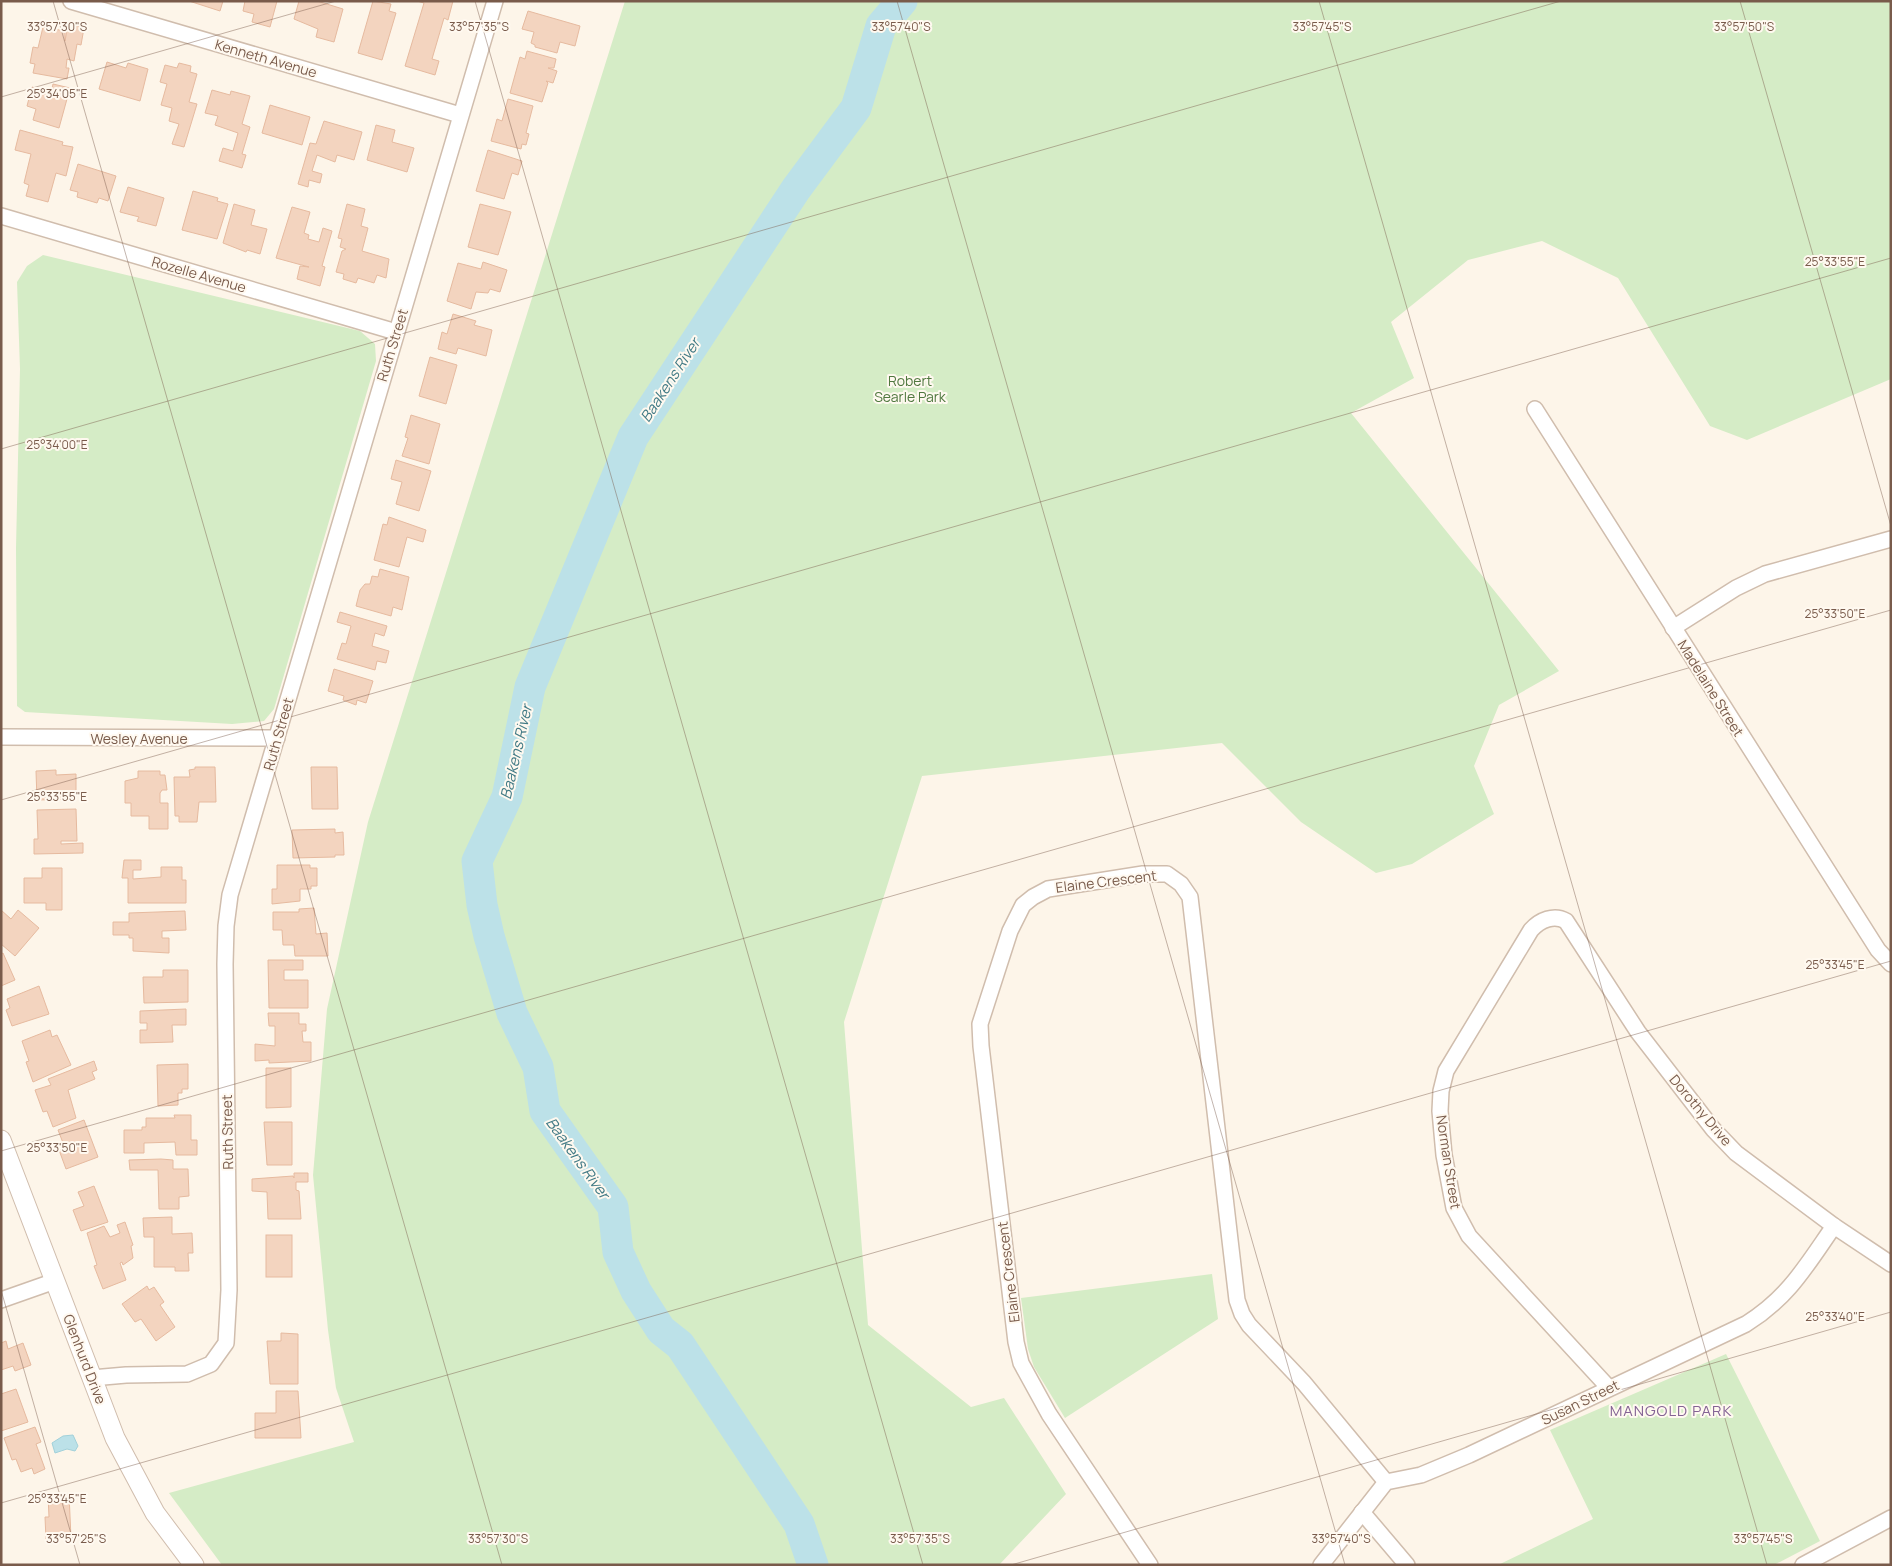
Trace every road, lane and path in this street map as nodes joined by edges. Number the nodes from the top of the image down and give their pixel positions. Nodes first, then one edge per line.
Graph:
1 (71, 1) edge
2 (495, 1) edge
3 (460, 115) junction
4 (1, 216) edge
5 (396, 332) junction
6 (1535, 409) dead end
7 (1891, 539) edge
8 (1673, 628) junction
9 (1, 737) edge
10 (277, 738) junction
11 (1553, 918) joint
12 (1891, 964) edge
13 (1, 1140) edge
14 (1834, 1226) junction
15 (1891, 1264) edge
16 (55, 1281) junction
17 (1, 1300) edge
18 (92, 1378) junction
19 (1609, 1388) junction
20 (1386, 1482) junction
21 (1362, 1512) junction
22 (1891, 1518) edge
23 (194, 1565) edge
24 (1150, 1565) edge
25 (1321, 1565) edge
26 (1407, 1565) edge
27 (1803, 1565) edge

1 - 3 street, Kenneth Avenue
2 - 3 street, Ruth Street
3 - 5 street, Ruth Street
4 - 5 street, Rozelle Avenue
5 - 10 street, Ruth Street
6 - 8 street, Madelaine Street
7 - 8 street
8 - 12 street, Madelaine Street
9 - 10 street, Wesley Avenue
10 - 18 street, Ruth Street
11 - 14 street, Dorothy Drive
11 - 19 street, Norman Street
13 - 16 street, Glenhurd Drive
14 - 15 street, Dorothy Drive
14 - 19 street, Susan Street
16 - 17 street
16 - 18 street, Glenhurd Drive
18 - 23 street, Glenhurd Drive
19 - 20 street, Susan Street
20 - 21 street
20 - 24 street, Elaine Crescent
21 - 25 street
21 - 26 street
22 - 27 street

